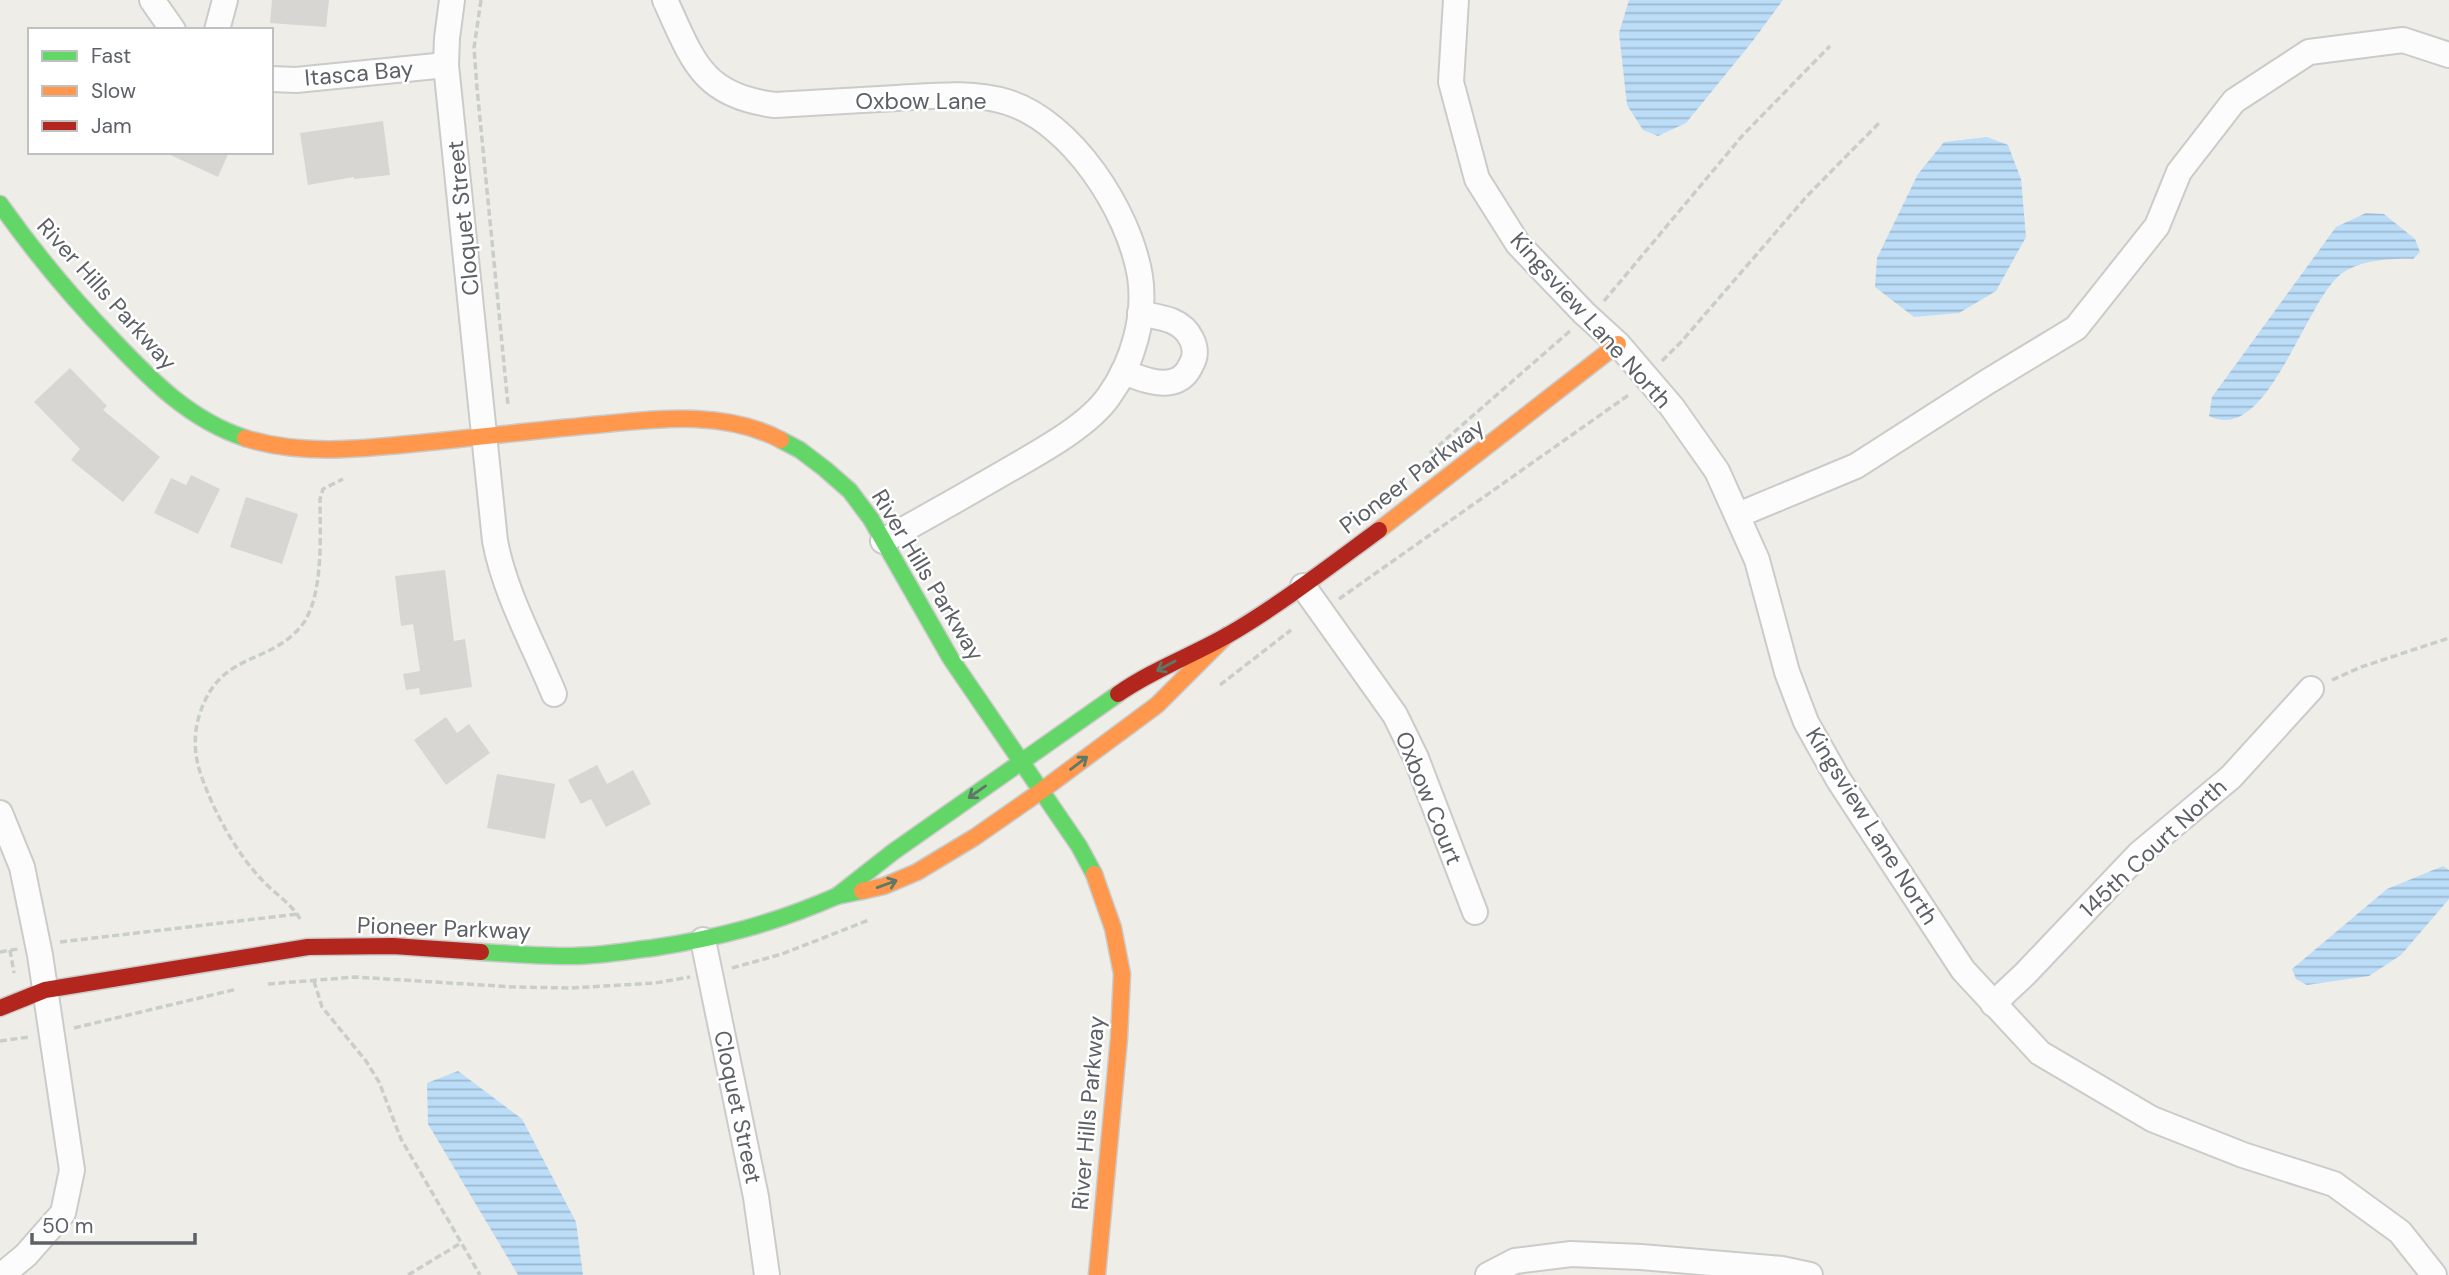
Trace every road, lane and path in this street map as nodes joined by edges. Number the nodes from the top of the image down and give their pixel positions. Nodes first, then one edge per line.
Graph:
1 (152, 0) edge
2 (225, 0) edge
3 (452, 0) edge
4 (481, 0) edge
5 (665, 0) edge
6 (1456, 0) edge
7 (172, 28) edge
8 (218, 28) edge
9 (1830, 46) dead end
10 (2449, 55) edge
11 (446, 65) junction
12 (273, 79) edge
13 (0, 204) edge
14 (1140, 313) junction
15 (1587, 316) junction
16 (1618, 344) junction
17 (1123, 372) junction
18 (509, 415) dead end
19 (485, 437) junction
20 (1427, 456) dead end
21 (351, 478) dead end
22 (1738, 515) junction
23 (883, 541) junction
24 (1303, 586) junction
25 (1227, 635) junction
26 (2449, 638) edge
27 (2311, 689) joint
28 (554, 694) dead end
29 (1020, 762) junction
30 (1041, 791) junction
31 (0, 813) edge
32 (836, 896) junction
33 (1475, 912) dead end
34 (298, 914) junction
35 (305, 928) dead end
36 (704, 940) junction
37 (59, 942) dead end
38 (16, 950) dead end
39 (0, 952) edge
40 (313, 972) dead end
41 (314, 981) junction
42 (257, 985) dead end
43 (8, 987) dead end
44 (244, 988) dead end
45 (45, 990) junction
46 (1993, 1004) junction
47 (0, 1009) edge
48 (51, 1033) junction
49 (0, 1041) edge
50 (461, 1243) junction
51 (2, 1273) edge
52 (408, 1275) edge
53 (480, 1275) edge
54 (767, 1275) edge
55 (1097, 1275) edge
56 (1488, 1275) edge
57 (1810, 1275) edge
58 (2434, 1275) edge

1 - 7 street
2 - 8 street
3 - 11 street, Cloquet Street
4 - 18 path
5 - 14 street, Oxbow Lane
6 - 15 street, Kingsview Lane North
9 - 15 path
10 - 22 street
11 - 12 street, Itasca Bay
11 - 19 street, Cloquet Street
13 - 19 street, River Hills Parkway
14 - 17 street, Oxbow Lane
14 - 17 street
15 - 16 street, Kingsview Lane North
15 - 20 path
16 - 22 street, Kingsview Lane North
16 - 24 street, Pioneer Parkway
17 - 23 street, Oxbow Lane
19 - 23 street, River Hills Parkway
19 - 28 street, Cloquet Street
21 - 34 path
22 - 46 street, Kingsview Lane North
23 - 29 street, River Hills Parkway
24 - 25 street, Pioneer Parkway
24 - 33 street, Oxbow Court
25 -> 29 street, Pioneer Parkway
30 -> 25 street, Pioneer Parkway
26 - 27 path
27 - 46 street, 145th Court North
29 - 30 street, River Hills Parkway
29 -> 32 street, Pioneer Parkway
32 -> 30 street, Pioneer Parkway
30 - 55 street, River Hills Parkway
31 - 45 street
32 - 36 street, Pioneer Parkway
34 - 35 path
34 - 37 path
36 - 45 street, Pioneer Parkway
36 - 54 street, Cloquet Street
38 - 39 path
40 - 41 path
41 - 42 path
41 - 50 path
43 - 45 street, Pioneer Parkway
44 - 48 path
45 - 47 street, Pioneer Parkway
45 - 48 street
46 - 58 street, Kingsview Lane North
48 - 49 path
48 - 51 street
50 - 52 path
50 - 53 path
56 - 57 street

